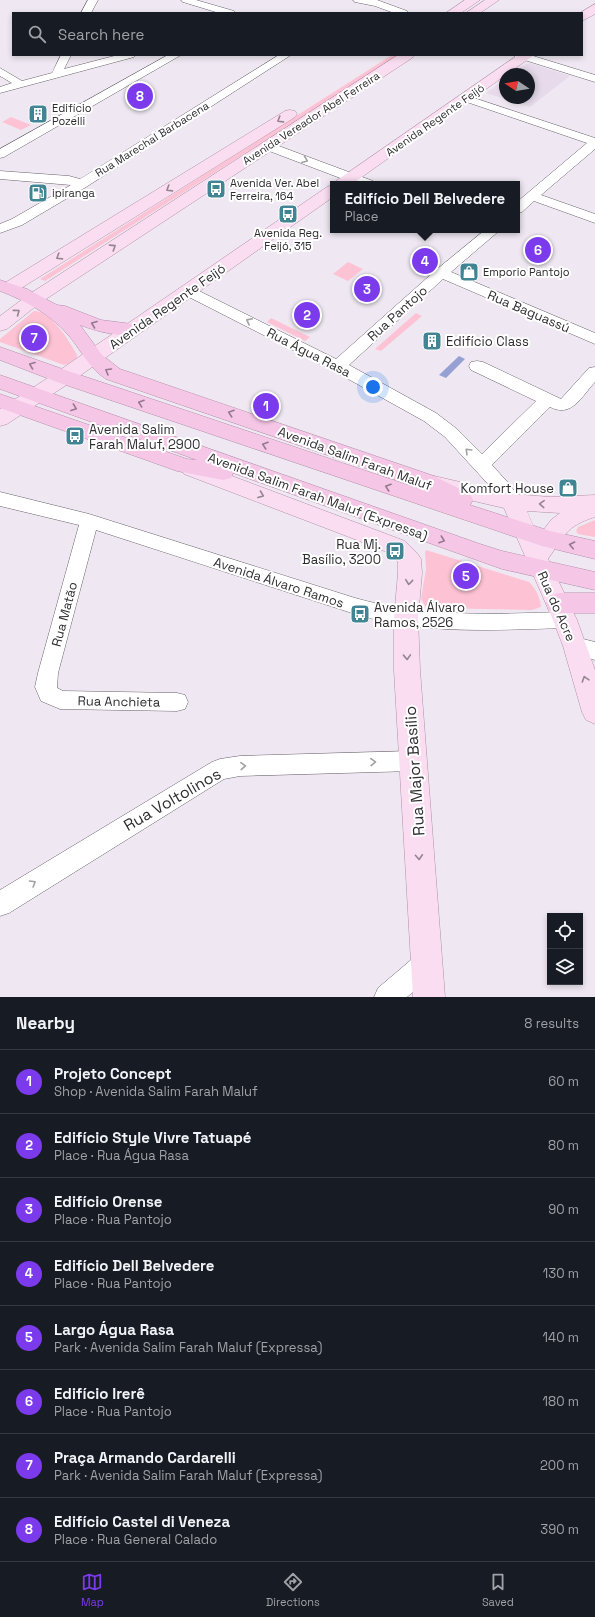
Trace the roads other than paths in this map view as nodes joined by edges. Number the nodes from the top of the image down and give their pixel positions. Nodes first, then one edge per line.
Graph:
1 (92, 0) edge
2 (186, 0) edge
3 (474, 0) edge
4 (493, 0) edge
5 (372, 1) edge
6 (358, 5) edge
7 (204, 10) edge
8 (86, 12) edge
9 (221, 12) edge
10 (400, 12) edge
11 (454, 12) edge
12 (474, 12) edge
13 (66, 56) edge
14 (126, 56) edge
15 (174, 56) edge
16 (284, 56) edge
17 (382, 56) edge
18 (405, 56) edge
19 (524, 56) edge
20 (0, 71) edge
21 (56, 75) junction
22 (595, 79) edge
23 (20, 84) junction
24 (0, 90) edge
25 (465, 98) junction
26 (595, 142) edge
27 (268, 146) junction
28 (0, 154) edge
29 (0, 175) edge
30 (347, 181) edge
31 (81, 184) junction
32 (330, 192) edge
33 (532, 196) junction
34 (520, 206) edge
35 (595, 220) edge
36 (17, 222) junction
37 (0, 229) edge
38 (486, 233) edge
39 (0, 236) edge
40 (441, 273) junction
41 (5, 287) edge
42 (188, 291) junction
43 (41, 302) junction
44 (0, 325) edge
45 (133, 329) junction
46 (595, 339) edge
47 (0, 353) edge
48 (93, 357) junction
49 (338, 366) junction
50 (477, 366) dead end
51 (595, 372) edge
52 (64, 377) junction
53 (0, 382) edge
54 (38, 395) junction
55 (547, 400) junction
56 (9, 404) edge
57 (0, 419) edge
58 (482, 465) junction
59 (185, 466) junction
60 (274, 480) junction
61 (426, 482) junction
62 (0, 499) edge
63 (512, 502) junction
64 (595, 503) edge
65 (595, 510) edge
66 (89, 521) junction
67 (526, 532) junction
68 (550, 540) junction
69 (595, 550) edge
70 (538, 563) junction
71 (595, 581) edge
72 (595, 603) edge
73 (561, 612) junction
74 (406, 618) junction
75 (585, 648) edge
76 (60, 700) joint
77 (177, 702) dead end
78 (595, 712) edge
79 (413, 761) junction
80 (0, 904) edge
81 (427, 963) junction
82 (388, 997) edge
83 (429, 997) edge

1 - 8 street
2 - 7 street
3 - 11 main road
4 - 12 main road
5 - 6 street
5 - 10 street
7 - 9 street
13 - 21 street
14 - 21 street
15 - 28 street
16 - 31 street, Rua Marechal Barbacena
17 -> 41 main road, Avenida Vereador Abel Ferreira
18 - 27 main road, Avenida Vereador Abel Ferreira
19 - 22 street
19 - 25 main road, Avenida Regente Feijó
20 - 23 street
21 - 23 street
23 - 24 street
25 - 26 street
25 - 30 main road, Avenida Regente Feijó
26 - 33 street
27 -> 30 street
43 -> 27 main road, Avenida Vereador Abel Ferreira
29 - 31 street
31 - 36 street, Rua Marechal Barbacena
32 - 42 main road, Avenida Regente Feijó
33 - 34 street
33 - 35 street
36 - 37 street, Rua Marechal Barbacena
36 - 39 street, Rua Marechal Barbacena
38 - 40 street, Rua Pantojo
40 - 46 street, Rua Baguassú
40 - 49 street, Rua Pantojo
41 - 43 highway, Avenida Salim Farah Maluf
42 - 45 main road, Avenida Regente Feijó
49 -> 42 street, Rua Água Rasa
44 -> 43 main road, Avenida Vereador Abel Ferreira
45 -> 43 highway
43 - 48 highway, Avenida Salim Farah Maluf
45 - 48 main road, Avenida Regente Feijó
52 -> 47 highway
48 - 52 main road, Avenida Regente Feijó
61 -> 48 highway, Avenida Salim Farah Maluf
58 -> 49 street, Rua Água Rasa
50 - 55 street
51 - 55 street
52 - 54 main road, Avenida Regente Feijó
67 -> 52 highway
53 - 54 highway, Avenida Salim Farah Maluf (Expressa)
54 - 56 main road, Avenida Regente Feijó
54 -> 60 highway, Avenida Salim Farah Maluf (Expressa)
55 - 58 street
56 - 57 main road, Avenida Regente Feijó
56 - 59 highway
58 - 63 street, Rua Água Rasa
59 - 60 highway
59 -> 74 main road, Rua Major Basílio
60 -> 70 highway, Avenida Salim Farah Maluf (Expressa)
61 - 63 main road
61 - 67 highway, Avenida Salim Farah Maluf
62 - 66 street, Avenida Álvaro Ramos
64 -> 63 main road
63 - 67 main road, Rua do Acre
65 - 68 main road
66 - 74 street, Avenida Álvaro Ramos
66 - 76 street, Rua Matão
67 - 68 highway
67 - 70 main road, Rua do Acre
69 -> 68 highway
68 - 70 main road
70 - 71 highway, Avenida Salim Farah Maluf (Expressa)
70 - 73 main road, Rua do Acre
72 - 73 highway
73 - 74 street, Avenida Álvaro Ramos
73 - 75 main road, Rua do Acre
74 -> 79 main road, Rua Major Basílio
78 -> 75 main road, Rua do Acre
76 - 77 street, Rua Anchieta
80 -> 79 street, Rua Voltolinos
79 -> 81 main road, Rua Major Basílio
81 - 82 street
81 - 83 main road, Rua Major Basílio

